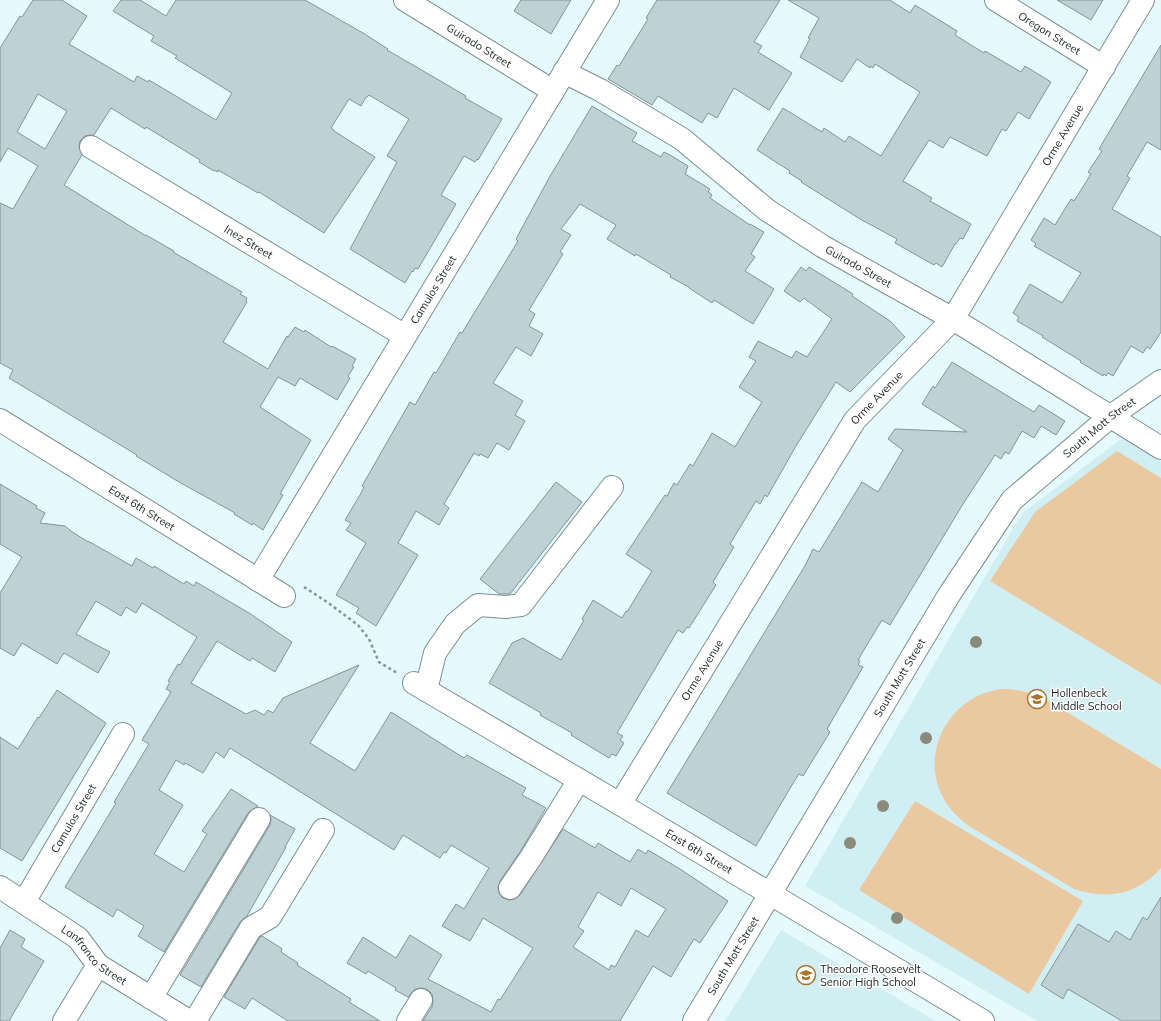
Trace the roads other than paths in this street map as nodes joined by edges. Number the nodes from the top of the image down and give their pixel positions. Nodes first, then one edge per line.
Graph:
1 (405, 0) edge
2 (608, 0) edge
3 (996, 0) edge
4 (1143, 0) edge
5 (1104, 67) junction
6 (564, 72) junction
7 (553, 91) junction
8 (91, 148) dead end
9 (953, 319) junction
10 (405, 336) junction
11 (1161, 381) edge
12 (1111, 416) junction
13 (1, 422) edge
14 (1161, 448) edge
15 (612, 487) dead end
16 (258, 580) junction
17 (293, 590) road end
18 (123, 734) dead end
19 (579, 780) junction
20 (620, 804) junction
21 (259, 819) dead end
22 (323, 830) dead end
23 (0, 887) edge
24 (510, 888) dead end
25 (771, 894) junction
26 (24, 902) junction
27 (98, 965) junction
28 (151, 998) junction
29 (421, 1000) dead end
30 (64, 1021) edge
31 (189, 1021) edge
32 (195, 1021) edge
33 (408, 1021) edge
34 (694, 1021) edge
35 (982, 1021) edge

1 - 7 street, Guirado Street
2 - 6 street, Camulos Street
3 - 5 street, Oregon Street
4 - 5 street, Orme Avenue
5 - 9 street, Orme Avenue
6 - 7 street, Camulos Street
6 - 9 street, Guirado Street
7 - 10 street, Camulos Street
8 - 10 street, Inez Street
9 - 12 street, Guirado Street
9 - 20 street, Orme Avenue
10 - 16 street, Camulos Street
11 - 12 street, South Mott Street
12 - 14 street, Guirado Street
12 - 25 street, South Mott Street
13 - 16 street, East 6th Street
15 - 19 street, East 6th Street
16 - 17 street, East 6th Street
18 - 26 street, Camulos Street
19 - 20 street, East 6th Street
19 - 24 street
20 - 25 street, East 6th Street
21 - 28 street
22 - 32 street
23 - 26 street, Lanfranco Street
25 - 34 street, South Mott Street
25 - 35 street, East 6th Street
26 - 27 street, Lanfranco Street
27 - 28 street, Lanfranco Street
27 - 30 street
28 - 31 street, Lanfranco Street
29 - 33 street

